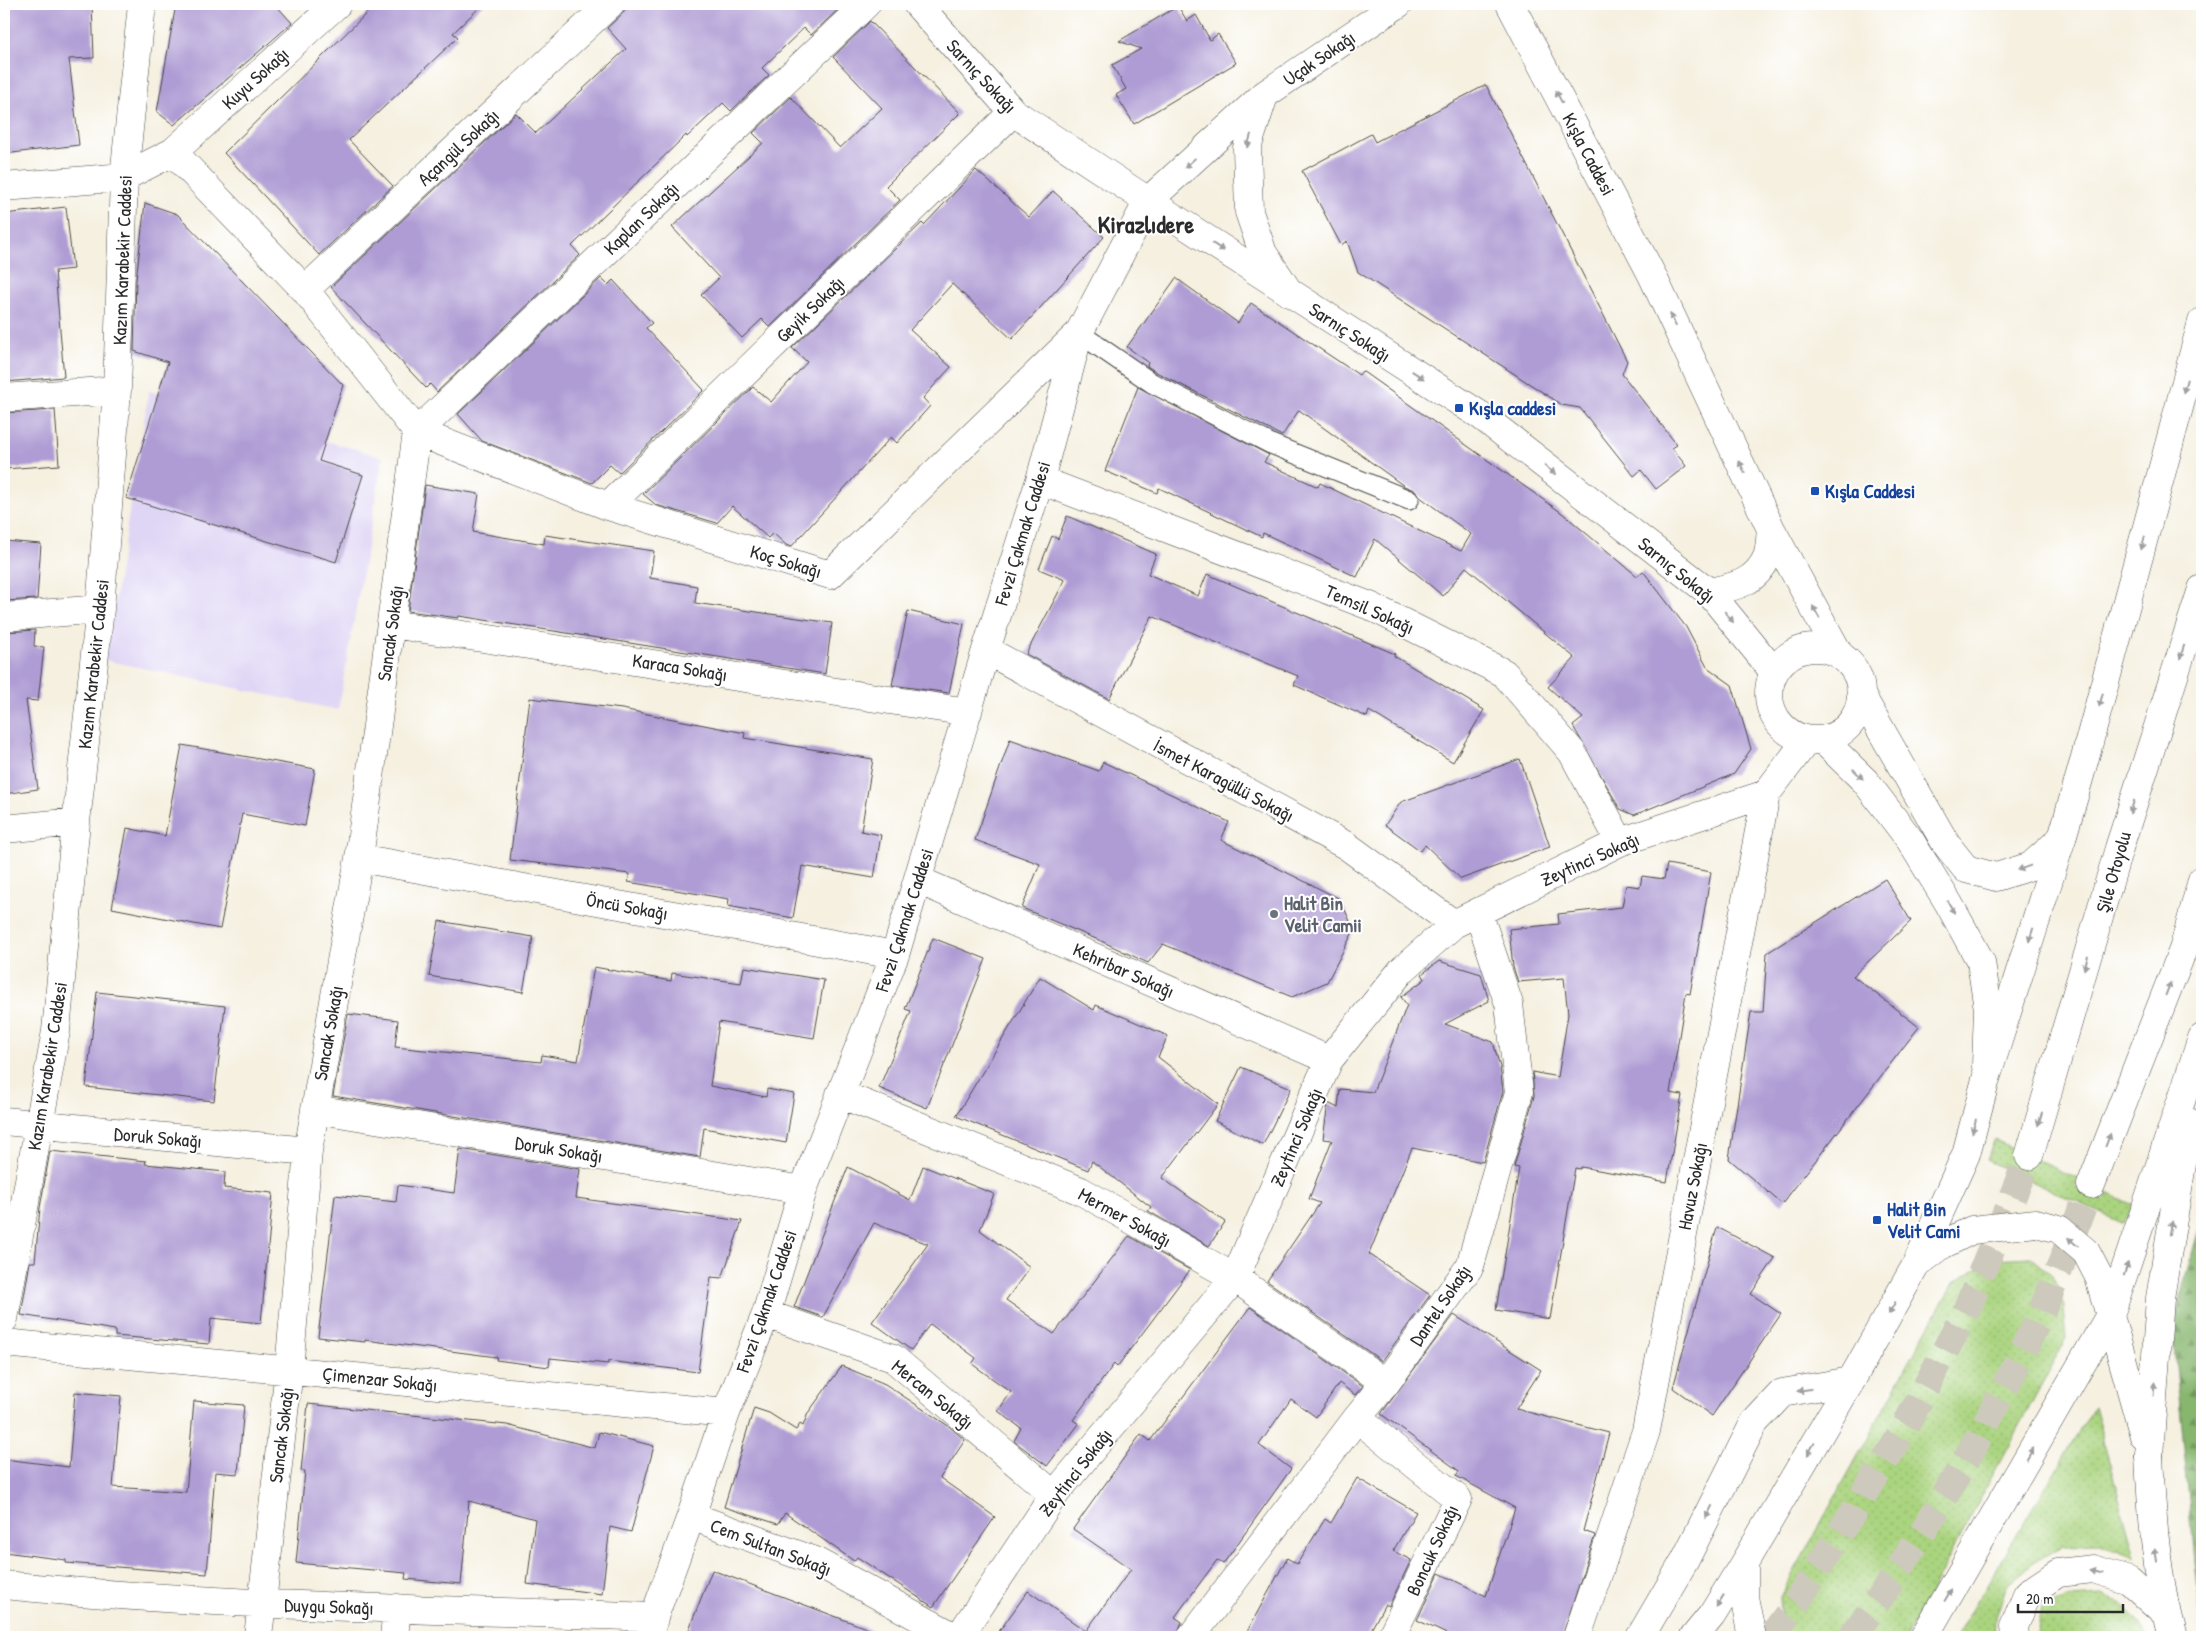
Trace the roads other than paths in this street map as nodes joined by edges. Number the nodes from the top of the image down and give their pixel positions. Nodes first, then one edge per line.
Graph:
1 (142, 4) edge
2 (337, 4) edge
3 (610, 4) edge
4 (866, 4) edge
5 (1398, 4) edge
6 (1510, 4) edge
7 (930, 10) edge
8 (1264, 94) junction
9 (1013, 112) junction
10 (173, 152) junction
11 (124, 177) junction
12 (4, 187) edge
13 (1148, 201) junction
14 (305, 290) junction
15 (1289, 292) junction
16 (2202, 322) edge
17 (1079, 333) junction
18 (117, 390) junction
19 (4, 398) edge
20 (417, 432) junction
21 (1040, 480) junction
22 (1409, 500) dead end
23 (608, 506) junction
24 (1770, 529) junction
25 (2202, 589) edge
26 (1709, 592) junction
27 (100, 609) junction
28 (4, 617) edge
29 (391, 624) junction
30 (986, 650) junction
31 (1839, 654) junction
32 (1774, 672) junction
33 (1861, 695) junction
34 (968, 712) junction
35 (1815, 740) junction
36 (1766, 794) junction
37 (76, 822) junction
38 (4, 829) edge
39 (2062, 838) junction
40 (1620, 842) junction
41 (359, 858) junction
42 (918, 880) junction
43 (2202, 880) edge
44 (1478, 912) junction
45 (1454, 924) junction
46 (895, 955) junction
47 (2202, 1038) edge
48 (2202, 1043) edge
49 (1329, 1060) junction
50 (1986, 1079) junction
51 (840, 1094) junction
52 (316, 1109) junction
53 (4, 1121) edge
54 (38, 1126) junction
55 (308, 1151) junction
56 (2029, 1156) tunnel mouth
57 (2090, 1185) tunnel mouth
58 (803, 1190) junction
59 (1916, 1265) junction
60 (1234, 1278) junction
61 (766, 1314) junction
62 (2110, 1315) junction
63 (4, 1319) edge
64 (4, 1343) edge
65 (289, 1370) junction
66 (1852, 1381) junction
67 (1386, 1383) junction
68 (726, 1413) junction
69 (1357, 1418) junction
70 (2149, 1456) junction
71 (1054, 1495) junction
72 (691, 1516) junction
73 (1744, 1563) junction
74 (4, 1585) edge
75 (262, 1603) junction
76 (397, 1608) junction
77 (2170, 1625) edge
78 (652, 1627) edge
79 (258, 1637) edge
80 (394, 1637) edge
81 (957, 1637) edge
82 (1191, 1637) edge
83 (1392, 1637) edge
84 (1577, 1637) edge
85 (1640, 1637) edge
86 (1694, 1637) edge
87 (1752, 1637) edge
88 (1924, 1637) edge
89 (2015, 1637) edge

1 - 11 main road, Kazım Karabekir Caddesi
2 - 10 main road, Kuyu Sokağı
3 - 14 main road, Açangül Sokağı
4 - 20 main road, Kaplan Sokağı
5 - 8 main road, Uçak Sokağı
24 -> 6 main road, Kışla Caddesi
7 - 9 main road, Sarnıç Sokağı
8 -> 13 main road, Uçak Sokağı
8 -> 15 main road, Uçak Sokağı
9 - 13 main road, Sarnıç Sokağı
9 - 23 main road, Geyik Sokağı
10 - 11 main road, Kuyu Sokağı
10 - 14 main road
11 - 12 main road
11 - 18 main road, Kazım Karabekir Caddesi
13 -> 15 main road, Sarnıç Sokağı
13 - 17 main road, Fevzi Çakmak Caddesi
14 - 20 main road
15 -> 26 main road, Sarnıç Sokağı
16 -> 39 main road
17 - 21 main road, Fevzi Çakmak Caddesi
17 - 22 lane
17 - 23 main road, Koç Sokağı
18 - 19 main road
18 - 27 main road, Kazım Karabekir Caddesi
20 - 23 main road, Koç Sokağı
20 - 29 main road, Sancak Sokağı
21 - 30 main road, Fevzi Çakmak Caddesi
21 - 40 main road, Temsil Sokağı
24 - 26 main road
31 -> 24 main road, Kışla Caddesi
25 -> 56 main road, Şile Otoyolu
26 -> 32 main road, Sarnıç Sokağı
27 - 28 main road
27 - 37 main road, Kazım Karabekir Caddesi
29 - 34 main road, Karaca Sokağı
29 - 41 main road, Sancak Sokağı
30 - 34 main road, Fevzi Çakmak Caddesi
30 - 45 main road, İsmet Karagüllü Sokağı
31 - 32 main road
31 - 33 main road
32 - 35 main road
33 - 35 main road
39 -> 33 main road
34 - 42 main road, Fevzi Çakmak Caddesi
35 - 36 main road, Havuz Sokağı
35 -> 50 main road
36 - 40 main road, Zeytinci Sokağı
36 - 84 main road, Havuz Sokağı
37 - 38 main road
37 - 54 main road, Kazım Karabekir Caddesi
39 -> 50 main road
40 - 44 main road, Zeytinci Sokağı
41 - 46 main road, Öncü Sokağı
41 - 52 main road, Sancak Sokağı
42 - 46 main road, Fevzi Çakmak Caddesi
42 - 49 main road, Kehribar Sokağı
57 -> 43 main road
44 - 45 main road, Zeytinci Sokağı
44 - 67 main road, Dantel Sokağı
45 - 49 main road, Zeytinci Sokağı
46 - 51 main road, Fevzi Çakmak Caddesi
62 -> 47 main road
70 -> 48 main road
49 - 60 main road, Zeytinci Sokağı
50 -> 59 main road
51 - 58 main road, Fevzi Çakmak Caddesi
51 - 60 main road, Mermer Sokağı
52 - 55 main road, Sancak Sokağı
52 - 58 main road, Doruk Sokağı
53 - 54 main road, Doruk Sokağı
54 - 55 main road, Doruk Sokağı
54 - 63 main road, Kazım Karabekir Caddesi
55 - 65 main road, Sancak Sokağı
58 - 61 main road, Fevzi Çakmak Caddesi
62 -> 59 main road
59 -> 66 main road
60 - 67 main road, Mermer Sokağı
60 - 71 main road, Zeytinci Sokağı
61 - 68 main road, Fevzi Çakmak Caddesi
61 - 71 main road, Mercan Sokağı
62 - 70 main road
88 -> 62 main road
64 - 65 main road, Çimenzar Sokağı
65 - 68 main road, Çimenzar Sokağı
65 - 75 main road, Sancak Sokağı
66 -> 73 main road
66 -> 85 main road
67 - 69 main road, Dantel Sokağı
68 - 72 main road, Fevzi Çakmak Caddesi
69 - 82 main road, Dantel Sokağı
69 - 83 main road, Boncuk Sokağı
77 -> 70 main road
71 - 81 main road, Zeytinci Sokağı
72 - 78 main road, Fevzi Çakmak Caddesi
72 - 81 main road, Cem Sultan Sokağı
73 -> 86 main road
73 - 87 main road
74 - 75 main road, Duygu Sokağı
75 - 76 main road, Duygu Sokağı
75 - 79 main road, Sancak Sokağı
76 - 78 main road, Duygu Sokağı
76 - 80 main road
77 -> 89 main road

